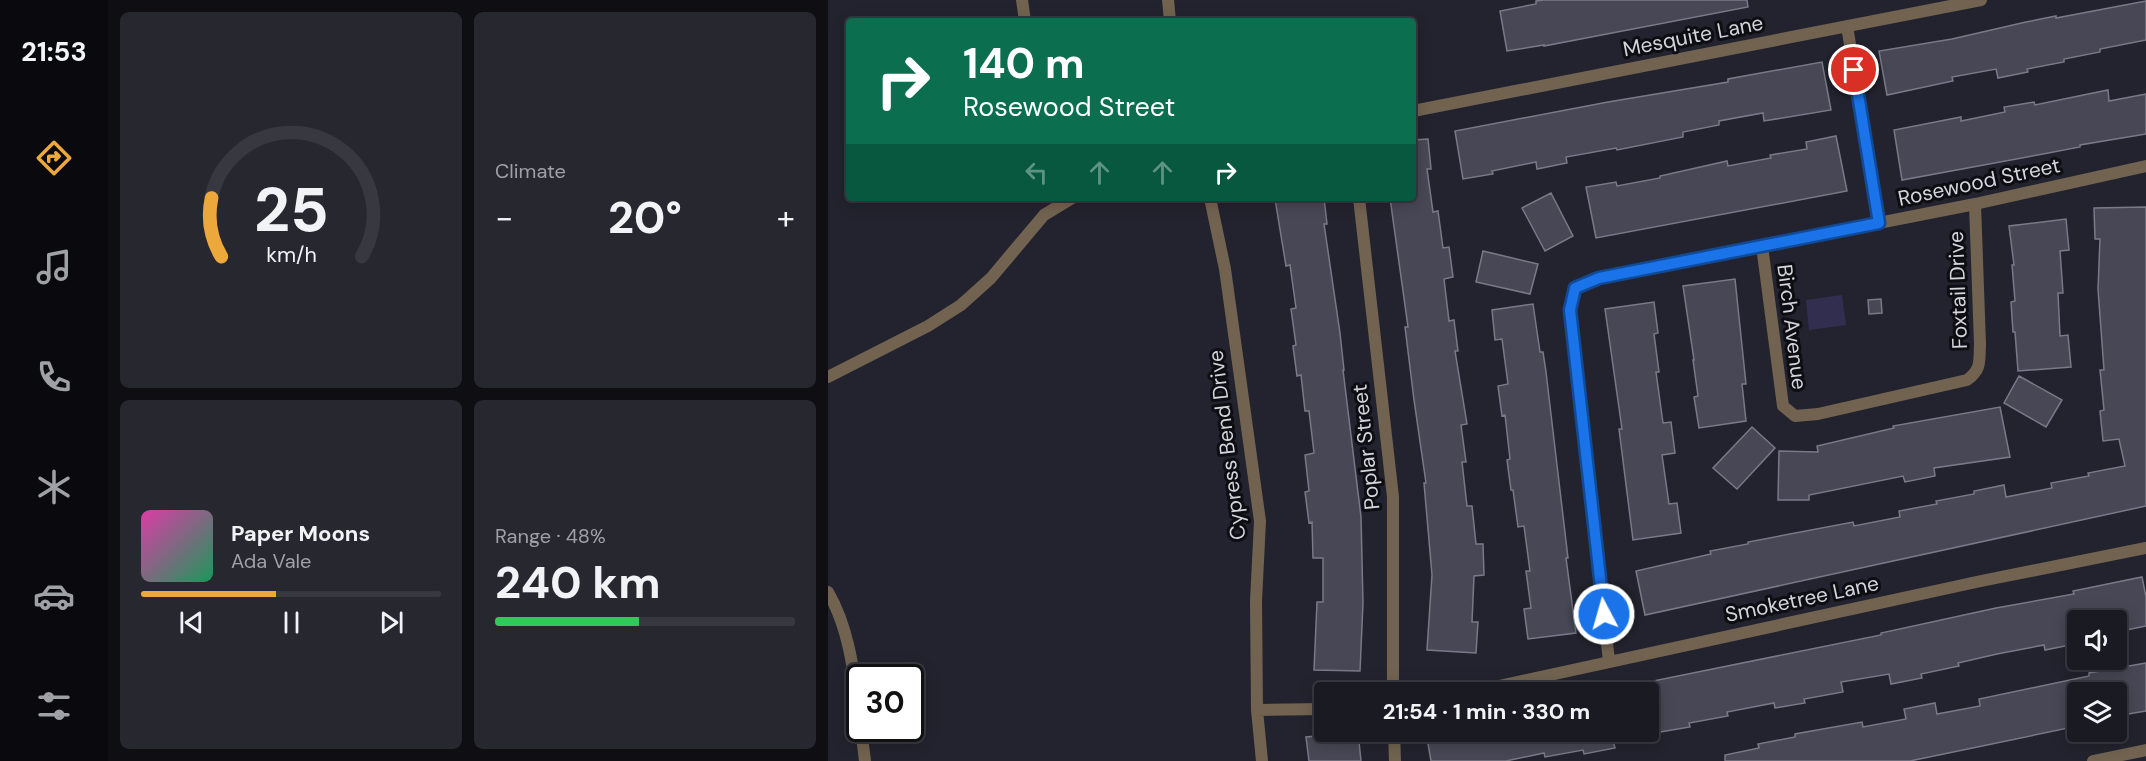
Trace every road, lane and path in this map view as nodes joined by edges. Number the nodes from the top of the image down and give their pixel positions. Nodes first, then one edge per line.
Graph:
1 (1022, 0) edge
2 (1168, 0) edge
3 (1981, 0) edge
4 (1024, 18) edge
5 (1170, 18) edge
6 (1847, 26) junction
7 (1416, 110) edge
8 (2146, 166) edge
9 (1066, 201) edge
10 (1211, 201) edge
11 (1359, 201) edge
12 (1975, 204) junction
13 (1879, 223) junction
14 (1762, 246) junction
15 (828, 377) edge
16 (1788, 412) joint
17 (2146, 548) edge
18 (828, 591) edge
19 (1609, 661) junction
20 (852, 664) edge
21 (1393, 682) edge
22 (1516, 682) edge
23 (1314, 709) edge
24 (1257, 710) junction
25 (863, 742) edge
26 (1394, 742) edge
27 (2146, 750) edge
28 (865, 761) edge
29 (1262, 761) edge
30 (1395, 761) edge
31 (2093, 761) edge

1 - 4 street
2 - 5 street
3 - 6 street, Mesquite Lane
6 - 7 street, Mesquite Lane
6 - 13 street
8 - 12 street, Rosewood Street
9 - 15 street
10 - 24 street, Cypress Bend Drive
11 - 21 street, Poplar Street
12 - 13 street, Rosewood Street
12 - 16 street, Foxtail Drive
13 - 14 street, Rosewood Street
14 - 16 street, Birch Avenue
14 - 19 street, Rosewood Street
17 - 19 street, Smoketree Lane
18 - 20 street
19 - 22 street, Smoketree Lane
23 - 24 street
24 - 29 street, Cypress Bend Drive
25 - 28 street
26 - 30 street
27 - 31 street

